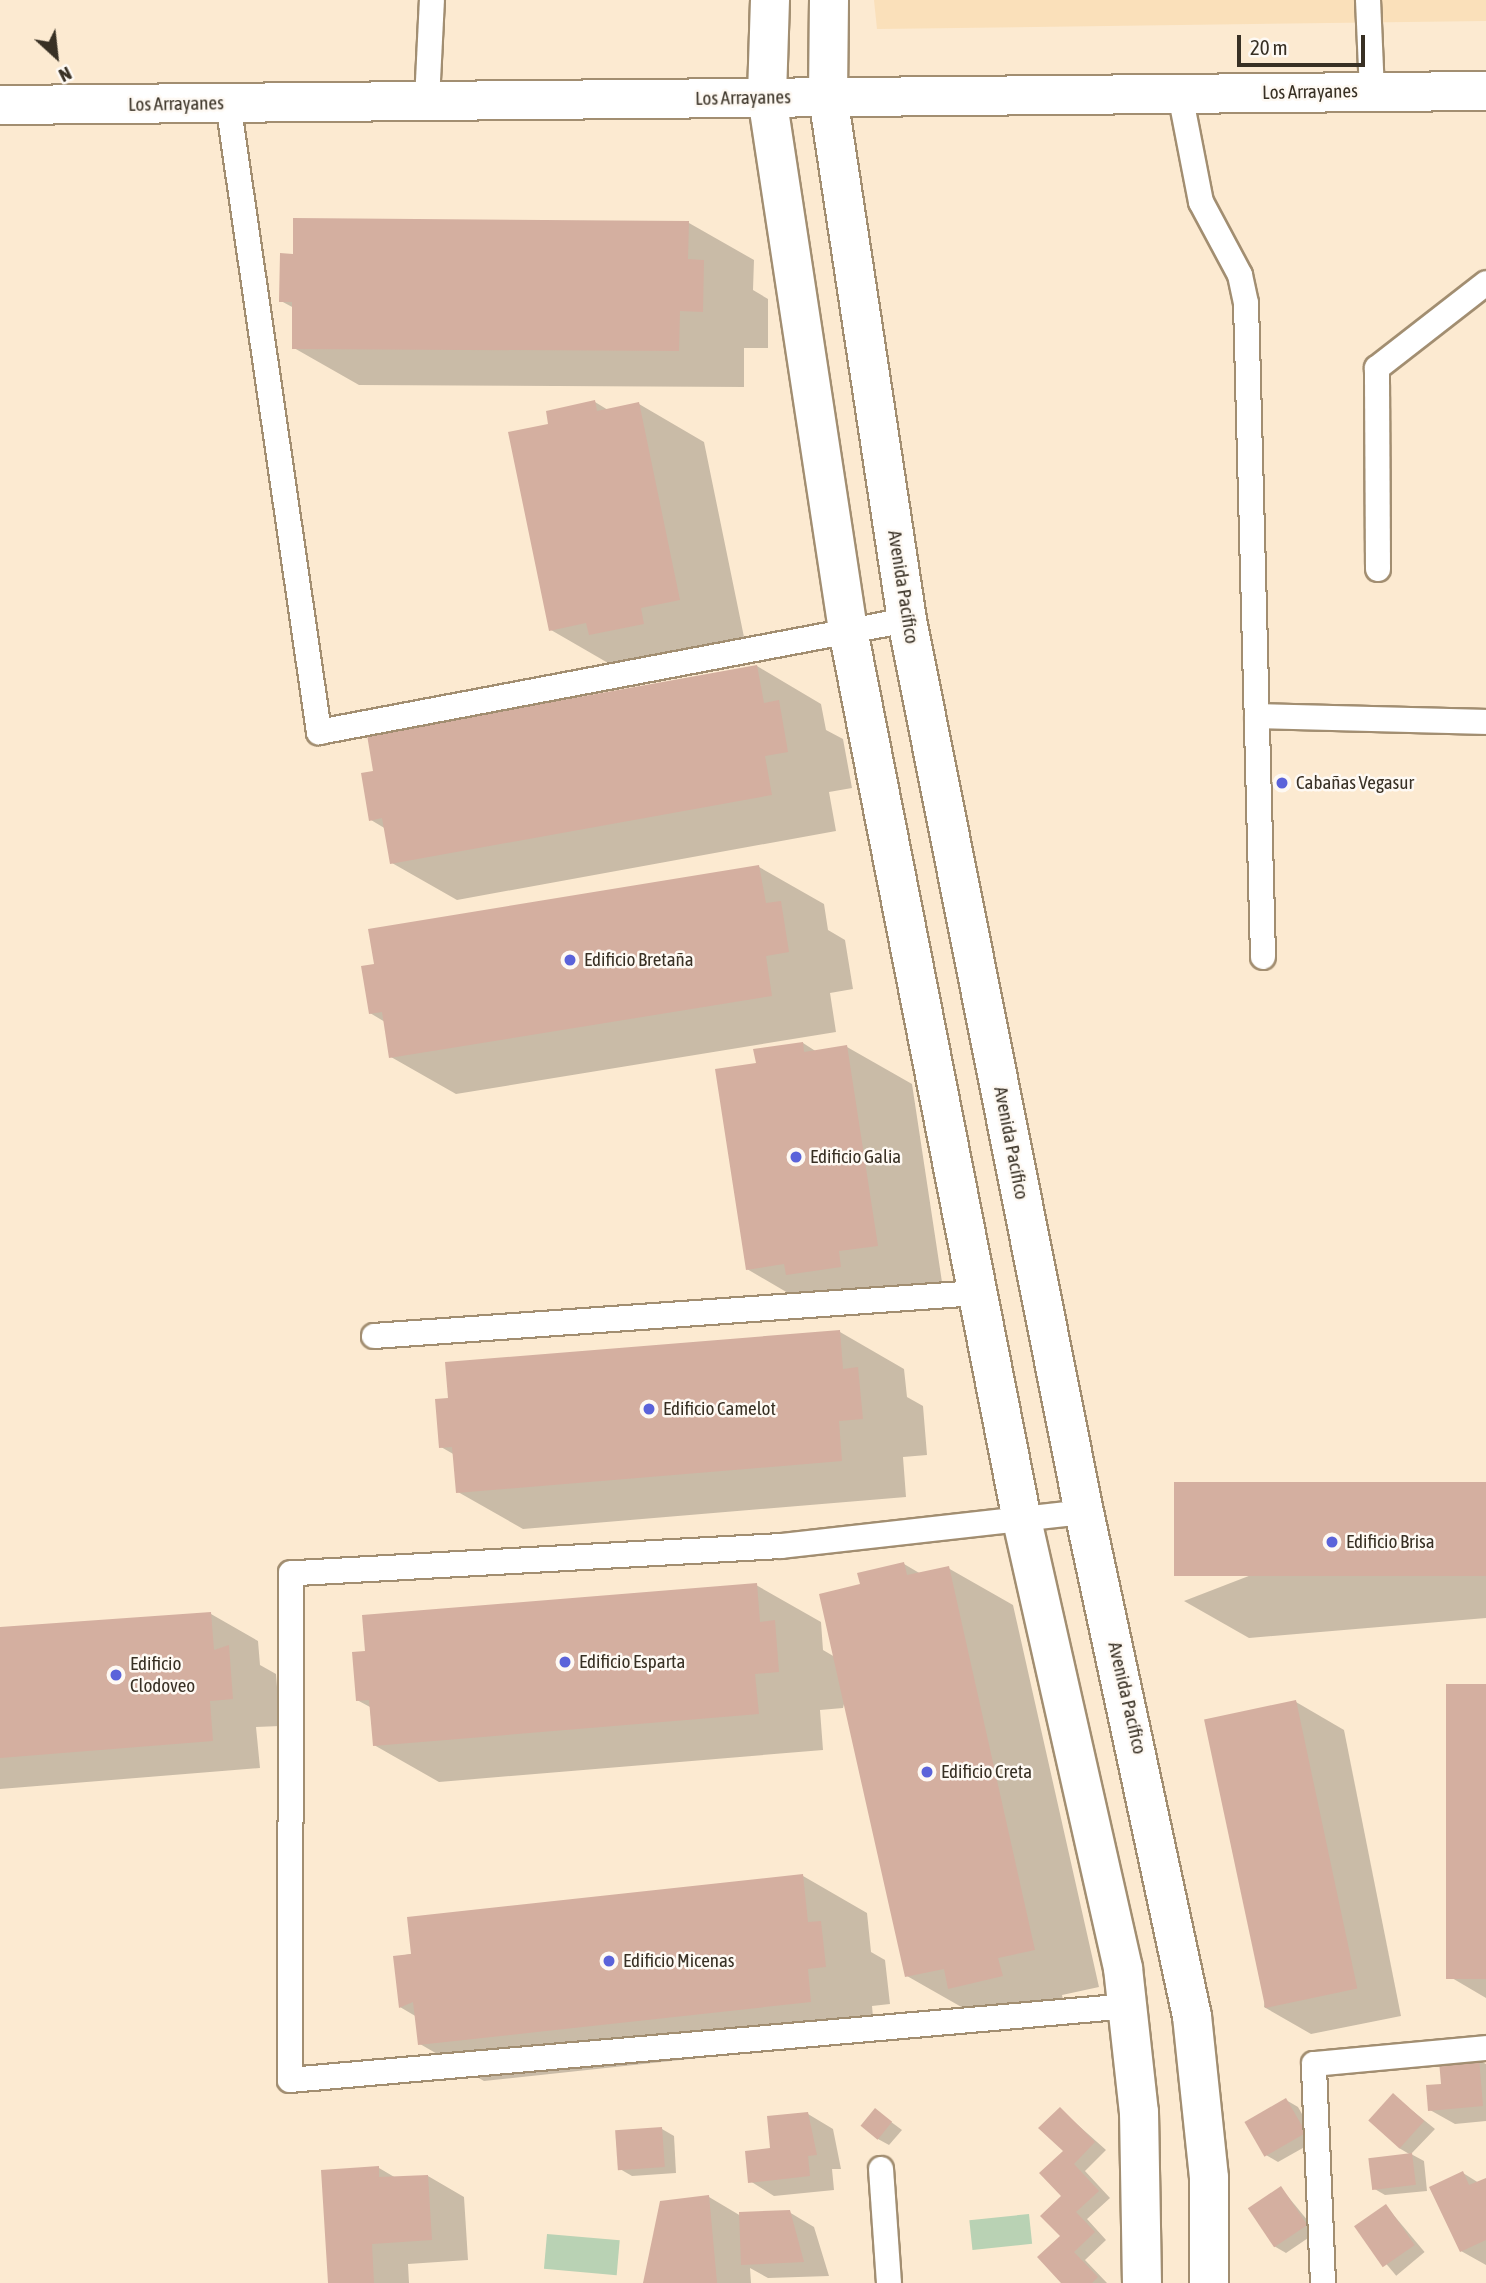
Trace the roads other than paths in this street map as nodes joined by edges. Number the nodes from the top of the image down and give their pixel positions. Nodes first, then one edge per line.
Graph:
1 (432, 0) edge
2 (770, 0) edge
3 (829, 0) edge
4 (1368, 0) edge
5 (1486, 91) edge
6 (1372, 92) junction
7 (1180, 94) junction
8 (767, 97) junction
9 (828, 97) junction
10 (427, 101) junction
11 (228, 103) junction
12 (0, 106) edge
13 (1486, 283) edge
14 (1378, 569) dead end
15 (907, 620) junction
16 (848, 630) junction
17 (1257, 716) junction
18 (1486, 722) edge
19 (1263, 957) dead end
20 (977, 1293) junction
21 (374, 1336) dead end
22 (1084, 1512) junction
23 (1022, 1520) junction
24 (1129, 2006) junction
25 (1486, 2048) edge
26 (881, 2169) dead end
27 (889, 2283) edge
28 (1142, 2283) edge
29 (1209, 2283) edge
30 (1323, 2283) edge

1 - 10 lane
2 - 8 street
3 - 9 street, Avenida Pacífico
4 - 6 lane
5 - 6 street, Los Arrayanes
6 - 7 street, Los Arrayanes
7 - 9 street, Los Arrayanes
7 - 17 lane
8 - 9 street, Los Arrayanes
8 - 10 street, Los Arrayanes
8 - 16 street
9 - 15 street, Avenida Pacífico
10 - 11 street, Los Arrayanes
11 - 12 street, Los Arrayanes
11 - 16 lane
13 - 14 lane
15 - 16 lane
15 - 22 street, Avenida Pacífico
16 - 20 street
17 - 18 lane
17 - 19 lane
20 - 21 lane
20 - 23 street
22 - 23 lane
22 - 29 street, Avenida Pacífico
23 - 24 street
23 - 24 lane
24 - 28 street
25 - 30 lane
26 - 27 lane

